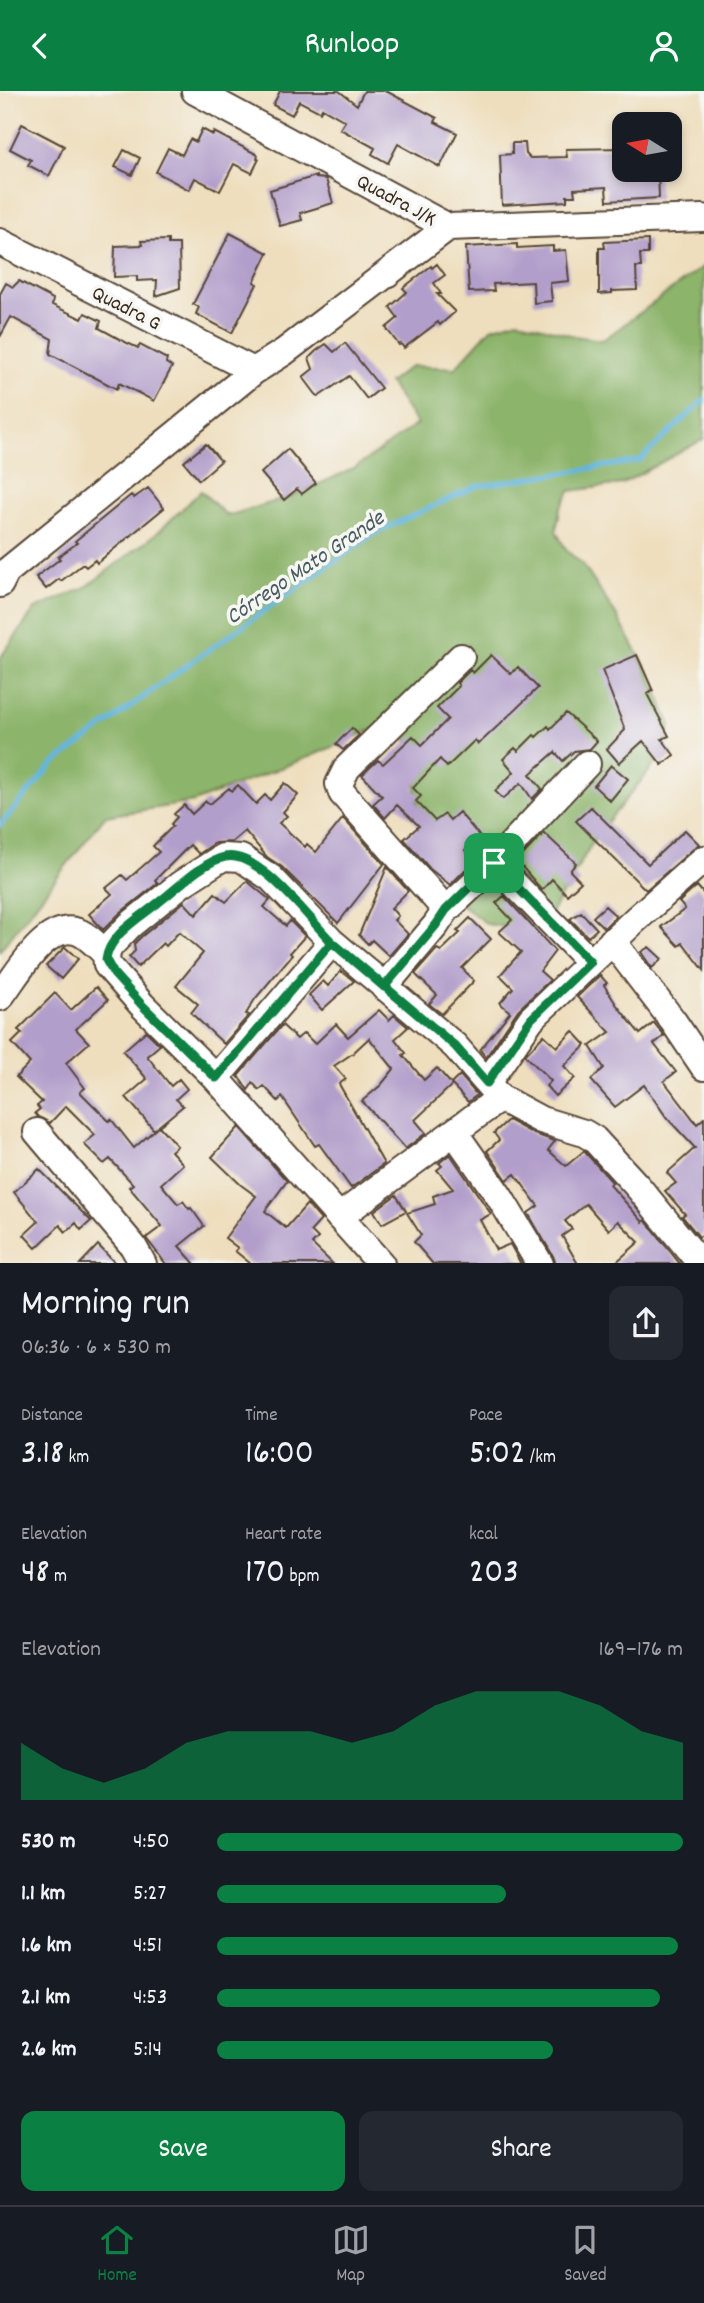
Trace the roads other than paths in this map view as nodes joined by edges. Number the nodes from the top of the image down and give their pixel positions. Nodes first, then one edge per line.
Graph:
1 (195, 91) edge
2 (703, 218) edge
3 (448, 227) junction
4 (0, 242) edge
5 (254, 371) junction
6 (2, 575) edge
7 (461, 657) dead end
8 (587, 764) dead end
9 (704, 859) edge
10 (494, 863) junction
11 (446, 910) junction
12 (612, 941) junction
13 (332, 942) junction
14 (106, 954) junction
15 (590, 962) junction
16 (384, 987) junction
17 (0, 997) edge
18 (704, 1067) edge
19 (216, 1078) junction
20 (493, 1091) junction
21 (37, 1132) dead end
22 (454, 1132) junction
23 (339, 1217) junction
24 (143, 1263) edge
25 (381, 1263) edge
26 (540, 1263) edge
27 (701, 1263) edge

1 - 3 street, Quadra J/K
2 - 3 street, Quadra J/K
3 - 5 street
4 - 5 street, Quadra G
5 - 6 street
7 - 11 street
8 - 10 street
9 - 12 street
10 - 11 street
10 - 15 street
11 - 16 street
12 - 15 street
12 - 18 street
13 - 14 street
13 - 16 street
13 - 19 street
14 - 17 street
14 - 19 street
15 - 20 street
16 - 20 street
19 - 23 street
20 - 22 street
20 - 27 street
21 - 24 street
22 - 23 street
22 - 26 street
23 - 25 street

